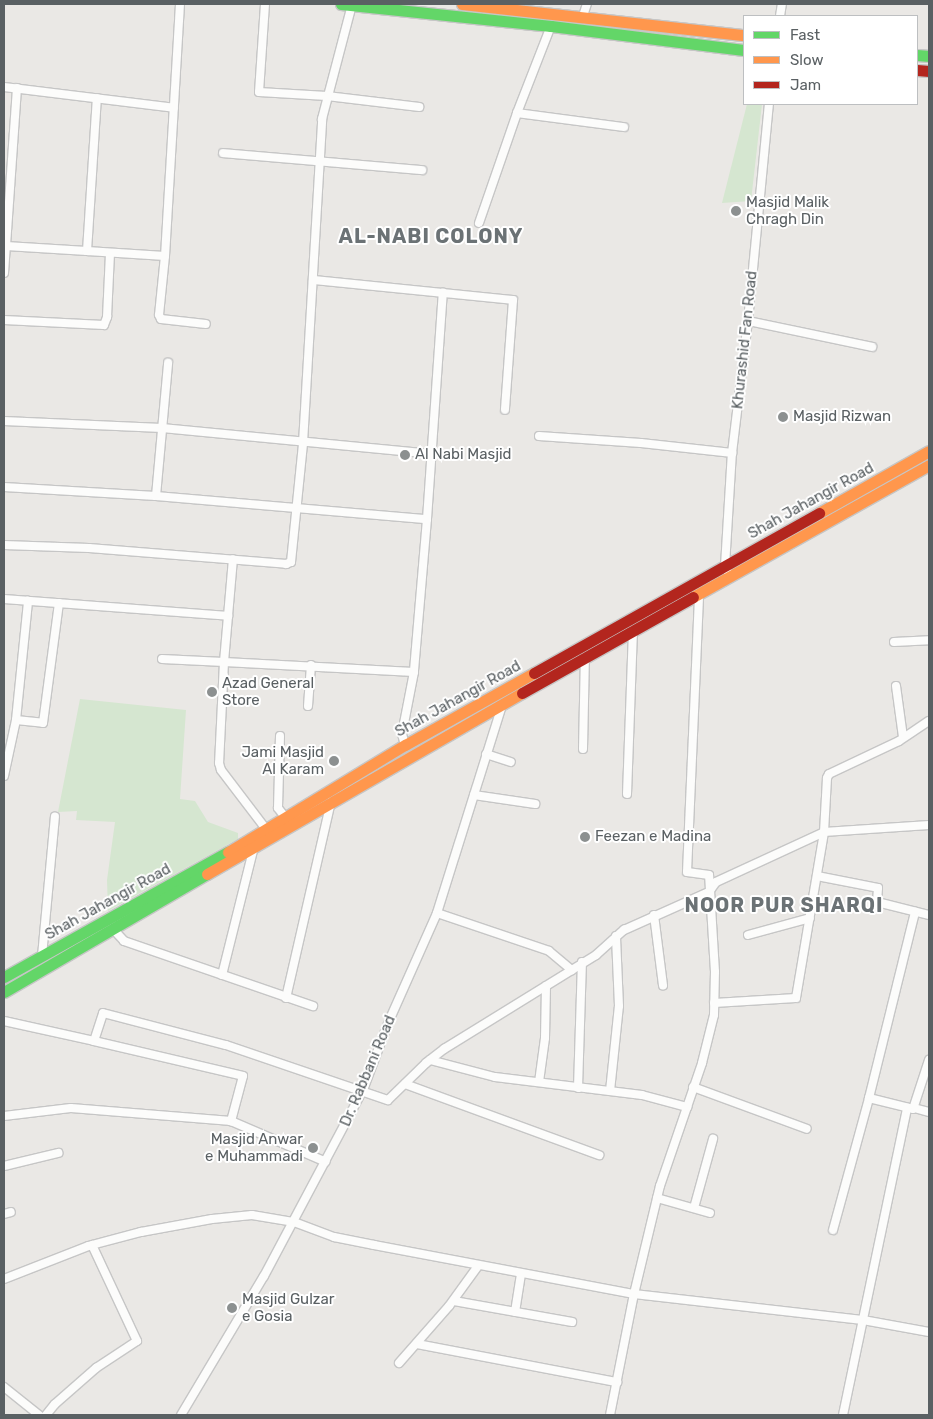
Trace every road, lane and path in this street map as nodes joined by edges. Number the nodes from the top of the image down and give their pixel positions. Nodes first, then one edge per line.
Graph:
1 (180, 4) edge
2 (265, 4) edge
3 (346, 4) edge
4 (462, 4) edge
5 (587, 4) edge
6 (381, 6) edge
7 (583, 16) junction
8 (552, 26) junction
9 (683, 28) junction
10 (743, 35) edge
11 (678, 42) junction
12 (743, 50) edge
13 (4, 87) edge
14 (17, 88) junction
15 (326, 96) junction
16 (97, 98) junction
17 (769, 105) edge
18 (419, 106) dead end
19 (174, 108) junction
20 (517, 113) junction
21 (624, 127) dead end
22 (223, 153) dead end
23 (320, 160) junction
24 (422, 170) dead end
25 (7, 173) edge
26 (479, 222) dead end
27 (6, 246) junction
28 (87, 252) junction
29 (110, 253) junction
30 (165, 256) junction
31 (4, 274) edge
32 (313, 280) junction
33 (444, 293) junction
34 (4, 320) edge
35 (748, 322) junction
36 (206, 324) dead end
37 (872, 347) dead end
38 (168, 363) dead end
39 (505, 410) dead end
40 (4, 421) edge
41 (162, 428) junction
42 (538, 436) dead end
43 (303, 443) junction
44 (929, 451) edge
45 (732, 453) junction
46 (433, 454) junction
47 (929, 465) edge
48 (4, 487) edge
49 (156, 496) junction
50 (295, 510) junction
51 (427, 519) junction
52 (4, 545) edge
53 (233, 559) junction
54 (727, 571) junction
55 (699, 593) junction
56 (4, 599) edge
57 (28, 601) junction
58 (59, 604) junction
59 (228, 616) junction
60 (633, 630) junction
61 (929, 640) edge
62 (894, 642) dead end
63 (585, 658) junction
64 (162, 659) dead end
65 (224, 662) junction
66 (310, 666) junction
67 (414, 672) junction
68 (896, 686) dead end
69 (502, 704) junction
70 (308, 706) dead end
71 (16, 720) junction
72 (929, 721) edge
73 (280, 736) dead end
74 (903, 737) junction
75 (405, 745) junction
76 (583, 749) dead end
77 (486, 754) junction
78 (511, 762) dead end
79 (4, 776) edge
80 (627, 794) dead end
81 (474, 795) junction
82 (331, 802) junction
83 (535, 804) dead end
84 (55, 817) dead end
85 (285, 817) junction
86 (929, 825) edge
87 (266, 829) junction
88 (824, 832) junction
89 (254, 847) junction
90 (817, 876) junction
91 (709, 892) junction
92 (915, 912) junction
93 (437, 913) junction
94 (654, 915) junction
95 (929, 915) edge
96 (810, 918) junction
97 (114, 929) junction
98 (748, 935) dead end
99 (616, 936) junction
100 (42, 956) junction
101 (582, 962) junction
102 (572, 970) junction
103 (222, 975) junction
104 (4, 977) edge
105 (663, 985) dead end
106 (546, 986) junction
107 (4, 992) edge
108 (286, 998) junction
109 (714, 1003) junction
110 (314, 1006) dead end
111 (4, 1021) edge
112 (94, 1041) junction
113 (430, 1060) junction
114 (929, 1060) edge
115 (539, 1082) junction
116 (405, 1084) junction
117 (578, 1088) junction
118 (693, 1088) junction
119 (363, 1090) junction
120 (610, 1091) junction
121 (869, 1098) junction
122 (687, 1107) junction
123 (910, 1108) junction
124 (929, 1112) edge
125 (4, 1116) edge
126 (231, 1121) junction
127 (807, 1128) dead end
128 (713, 1139) dead end
129 (58, 1153) dead end
130 (599, 1155) dead end
131 (326, 1162) junction
132 (4, 1166) edge
133 (657, 1198) junction
134 (694, 1208) junction
135 (710, 1213) dead end
136 (294, 1222) junction
137 (833, 1230) dead end
138 (92, 1245) junction
139 (478, 1266) junction
140 (521, 1274) junction
141 (4, 1279) edge
142 (634, 1294) junction
143 (454, 1301) junction
144 (515, 1312) junction
145 (863, 1320) junction
146 (572, 1322) dead end
147 (929, 1332) edge
148 (417, 1344) junction
149 (399, 1363) dead end
150 (617, 1382) junction
151 (4, 1387) edge
152 (39, 1415) edge
153 (46, 1415) edge
154 (181, 1415) edge
155 (610, 1415) edge
156 (843, 1415) edge

1 - 19 street
2 - 15 street
3 - 6 street
3 - 15 street
4 - 7 street
5 - 7 street
6 - 8 street
7 - 9 street
8 - 11 street
8 - 20 street
9 - 10 street
9 - 11 street
11 - 12 street
13 - 14 street
14 - 16 street
14 - 25 street
15 - 18 street
15 - 23 street
16 - 19 street
16 - 28 street
17 - 35 street, Khurashid Fan Road
19 - 30 street
20 - 21 street
20 - 26 street
22 - 23 street
23 - 24 street
23 - 32 street
25 - 27 street
27 - 28 street
27 - 31 street
28 - 29 street
29 - 30 street
29 - 34 street
30 - 36 street
32 - 33 street
32 - 43 street
33 - 39 street
33 - 46 street
35 - 37 street
35 - 45 street, Khurashid Fan Road
38 - 41 street
40 - 41 street
41 - 43 street
41 - 49 street
42 - 45 street
43 - 46 street
43 - 50 street
44 - 54 street, Shah Jahangir Road
45 - 54 street, Khurashid Fan Road
46 - 51 street
47 - 54 street
48 - 49 street
49 - 50 street
50 - 51 street
50 - 53 street
51 - 67 street
52 - 53 street
53 - 59 street
54 - 55 street, Shah Jahangir Road
54 - 75 street, Shah Jahangir Road
55 - 60 street, Shah Jahangir Road
55 - 91 street
56 - 57 street
57 - 58 street
57 - 71 street
58 - 59 street
58 - 71 street
59 - 65 street
60 - 63 street, Shah Jahangir Road
60 - 80 street
61 - 62 street
63 - 69 street, Shah Jahangir Road
63 - 76 street
64 - 65 street
65 - 66 street
65 - 87 street
66 - 67 street
66 - 70 street
67 - 75 street
68 - 74 street
69 - 77 street, Dr. Rabbani Road
69 - 82 street, Shah Jahangir Road
71 - 79 street
72 - 74 street
73 - 85 street
74 - 88 street
75 - 85 street, Shah Jahangir Road
77 - 78 street
77 - 81 street, Dr. Rabbani Road
81 - 83 street
81 - 93 street, Dr. Rabbani Road
82 - 89 street, Shah Jahangir Road
82 - 108 street
84 - 100 street
85 - 87 street, Shah Jahangir Road
86 - 88 street
87 - 100 street, Shah Jahangir Road
88 - 90 street
88 - 91 street
89 - 97 street, Shah Jahangir Road
89 - 103 street
90 - 92 street
90 - 96 street
91 - 94 street
91 - 109 street
92 - 95 street
92 - 121 street
93 - 102 street
93 - 119 street, Dr. Rabbani Road
94 - 99 street
94 - 105 street
96 - 98 street
96 - 109 street
97 - 103 street
97 - 107 street, Shah Jahangir Road
99 - 101 street
99 - 120 street
100 - 104 street, Shah Jahangir Road
101 - 102 street
101 - 117 street
102 - 106 street
103 - 108 street
106 - 113 street
106 - 115 street
108 - 110 street
109 - 118 street
111 - 112 street
112 - 119 street
112 - 126 street
113 - 115 street
113 - 116 street
114 - 123 street
115 - 117 street
116 - 119 street
116 - 130 street
117 - 120 street
118 - 122 street
118 - 127 street
119 - 131 street, Dr. Rabbani Road
120 - 122 street
121 - 123 street
121 - 137 street
122 - 133 street
123 - 124 street
123 - 145 street
125 - 126 street
126 - 131 street
128 - 134 street
129 - 132 street
131 - 136 street, Dr. Rabbani Road
133 - 134 street
133 - 142 street
134 - 135 street
136 - 138 street
136 - 139 street
136 - 154 street, Dr. Rabbani Road
138 - 141 street
138 - 153 street
139 - 140 street
139 - 143 street
140 - 142 street
140 - 144 street
142 - 145 street
142 - 150 street
143 - 144 street
143 - 148 street
144 - 146 street
145 - 147 street
145 - 156 street
148 - 149 street
148 - 150 street
150 - 155 street
151 - 152 street

